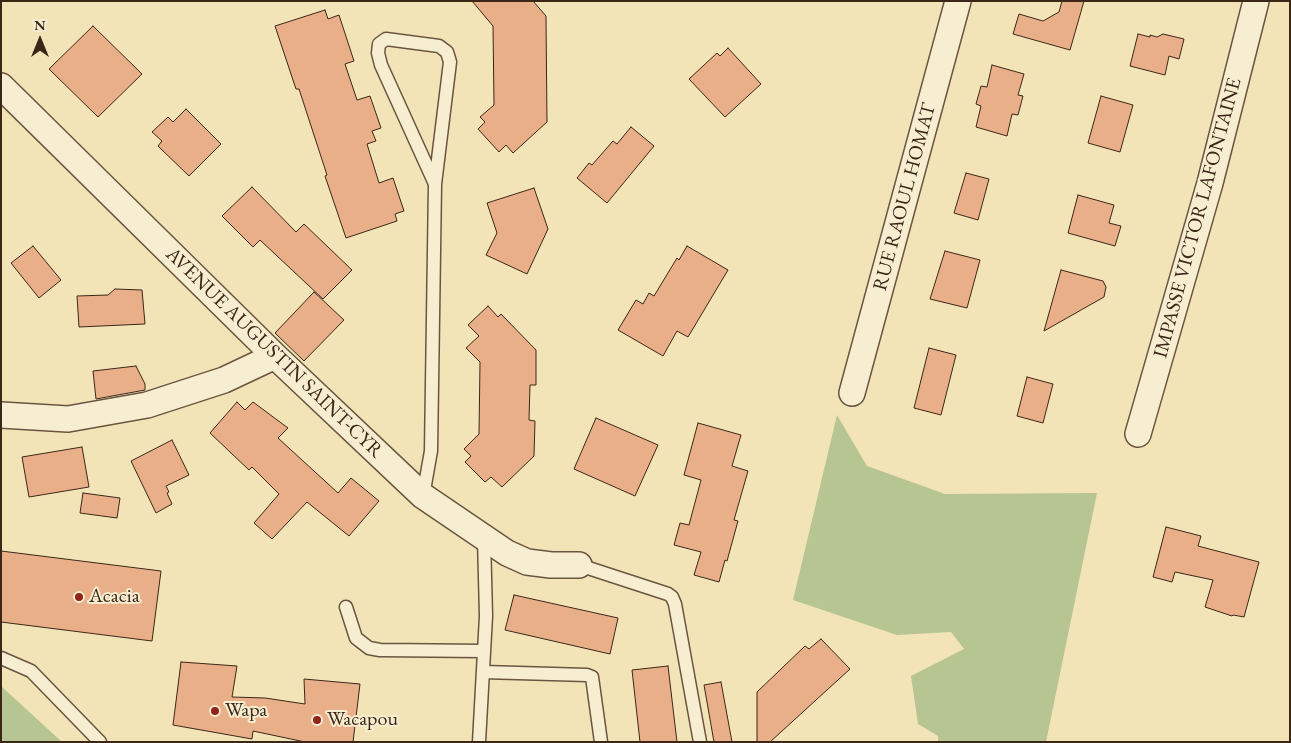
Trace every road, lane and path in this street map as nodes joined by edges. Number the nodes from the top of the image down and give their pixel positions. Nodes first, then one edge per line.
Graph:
1 (958, 1) edge
2 (1256, 1) edge
3 (1, 86) edge
4 (435, 184) junction
5 (275, 356) junction
6 (852, 393) dead end
7 (1, 415) edge
8 (1138, 434) dead end
9 (423, 496) junction
10 (484, 538) junction
11 (579, 566) joint
12 (346, 607) dead end
13 (484, 651) junction
14 (1, 658) edge
15 (484, 672) junction
16 (100, 742) edge
17 (479, 742) edge
18 (601, 742) edge
19 (700, 742) edge

1 - 6 street, RUE RAOUL HOMAT
2 - 8 street, IMPASSE VICTOR LAFONTAINE
3 - 5 street, AVENUE AUGUSTIN SAINT-CYR
4 - 4 lane
4 - 9 lane
5 - 7 street
5 - 9 street, AVENUE AUGUSTIN SAINT-CYR
9 - 10 street, AVENUE AUGUSTIN SAINT-CYR
10 - 11 street, AVENUE AUGUSTIN SAINT-CYR
10 - 13 lane
11 - 19 lane
12 - 13 lane
13 - 15 lane
14 - 16 lane
15 - 17 lane
15 - 18 lane

